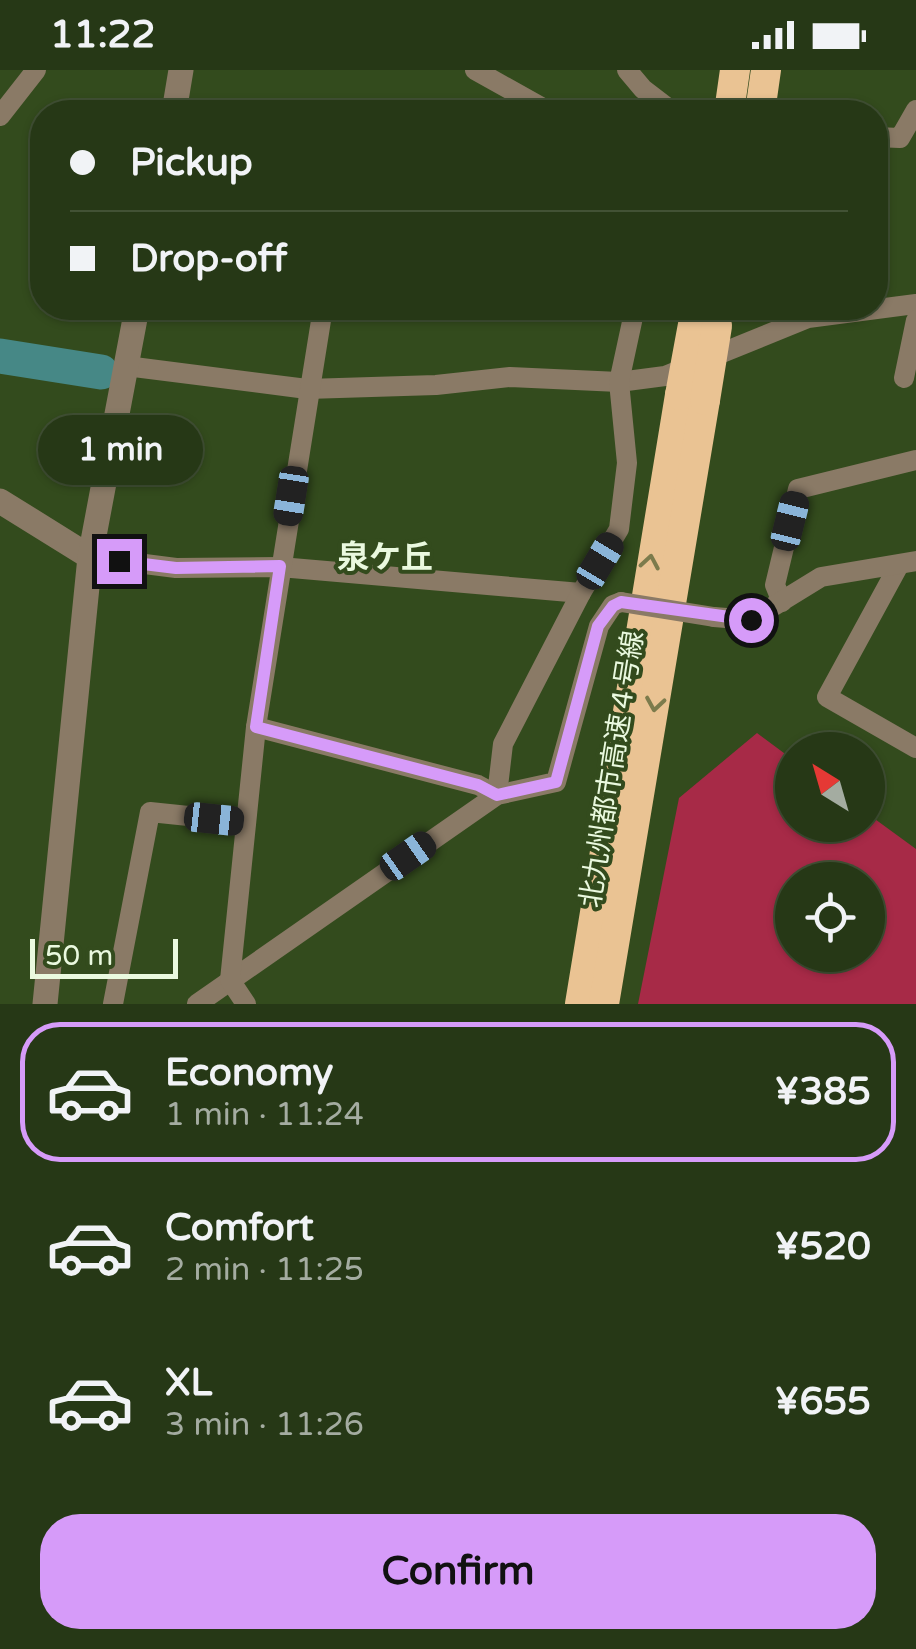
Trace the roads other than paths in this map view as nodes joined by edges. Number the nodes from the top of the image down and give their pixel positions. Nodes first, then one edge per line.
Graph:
1 (36, 70) edge
2 (182, 70) edge
3 (476, 70) edge
4 (628, 70) edge
5 (735, 73) edge
6 (176, 100) edge
7 (529, 100) edge
8 (657, 100) edge
9 (731, 100) edge
10 (916, 110) edge
11 (0, 116) edge
12 (908, 140) edge
13 (916, 304) edge
14 (888, 308) edge
15 (135, 320) edge
16 (321, 320) edge
17 (632, 320) edge
18 (706, 320) edge
19 (803, 320) edge
20 (916, 320) edge
21 (126, 366) junction
22 (904, 378) dead end
23 (619, 382) junction
24 (307, 388) junction
25 (692, 398) junction
26 (916, 460) edge
27 (0, 502) edge
28 (90, 557) junction
29 (907, 563) edge
30 (280, 566) junction
31 (580, 594) junction
32 (782, 602) junction
33 (256, 727) junction
34 (916, 748) edge
35 (497, 795) junction
36 (246, 822) junction
37 (230, 980) junction
38 (45, 1004) edge
39 (113, 1004) edge
40 (196, 1004) edge
41 (246, 1004) edge
42 (580, 1004) edge
43 (604, 1004) edge

1 - 11 street
2 - 6 street
3 - 7 street
4 - 8 street
5 - 9 highway
10 - 12 street
13 - 14 street
15 - 21 street
16 - 24 street
17 - 23 street
18 - 25 highway, 北九州都市高速４号線, bridge
19 - 23 street
20 - 22 street
21 - 24 street
21 - 28 street
23 - 24 street
23 - 31 street
24 - 30 street
42 -> 25 highway, 北九州都市高速４号線
25 -> 43 highway, 北九州都市高速４号線
26 - 32 street
27 - 28 street
28 - 30 street
28 - 38 street
29 - 32 street
29 - 34 street
30 - 31 street
30 - 33 street
31 - 35 street
32 - 35 street, bridge
33 - 35 street
33 - 36 street
35 - 37 street
36 - 37 street
36 - 39 street
37 - 40 street
37 - 41 street

